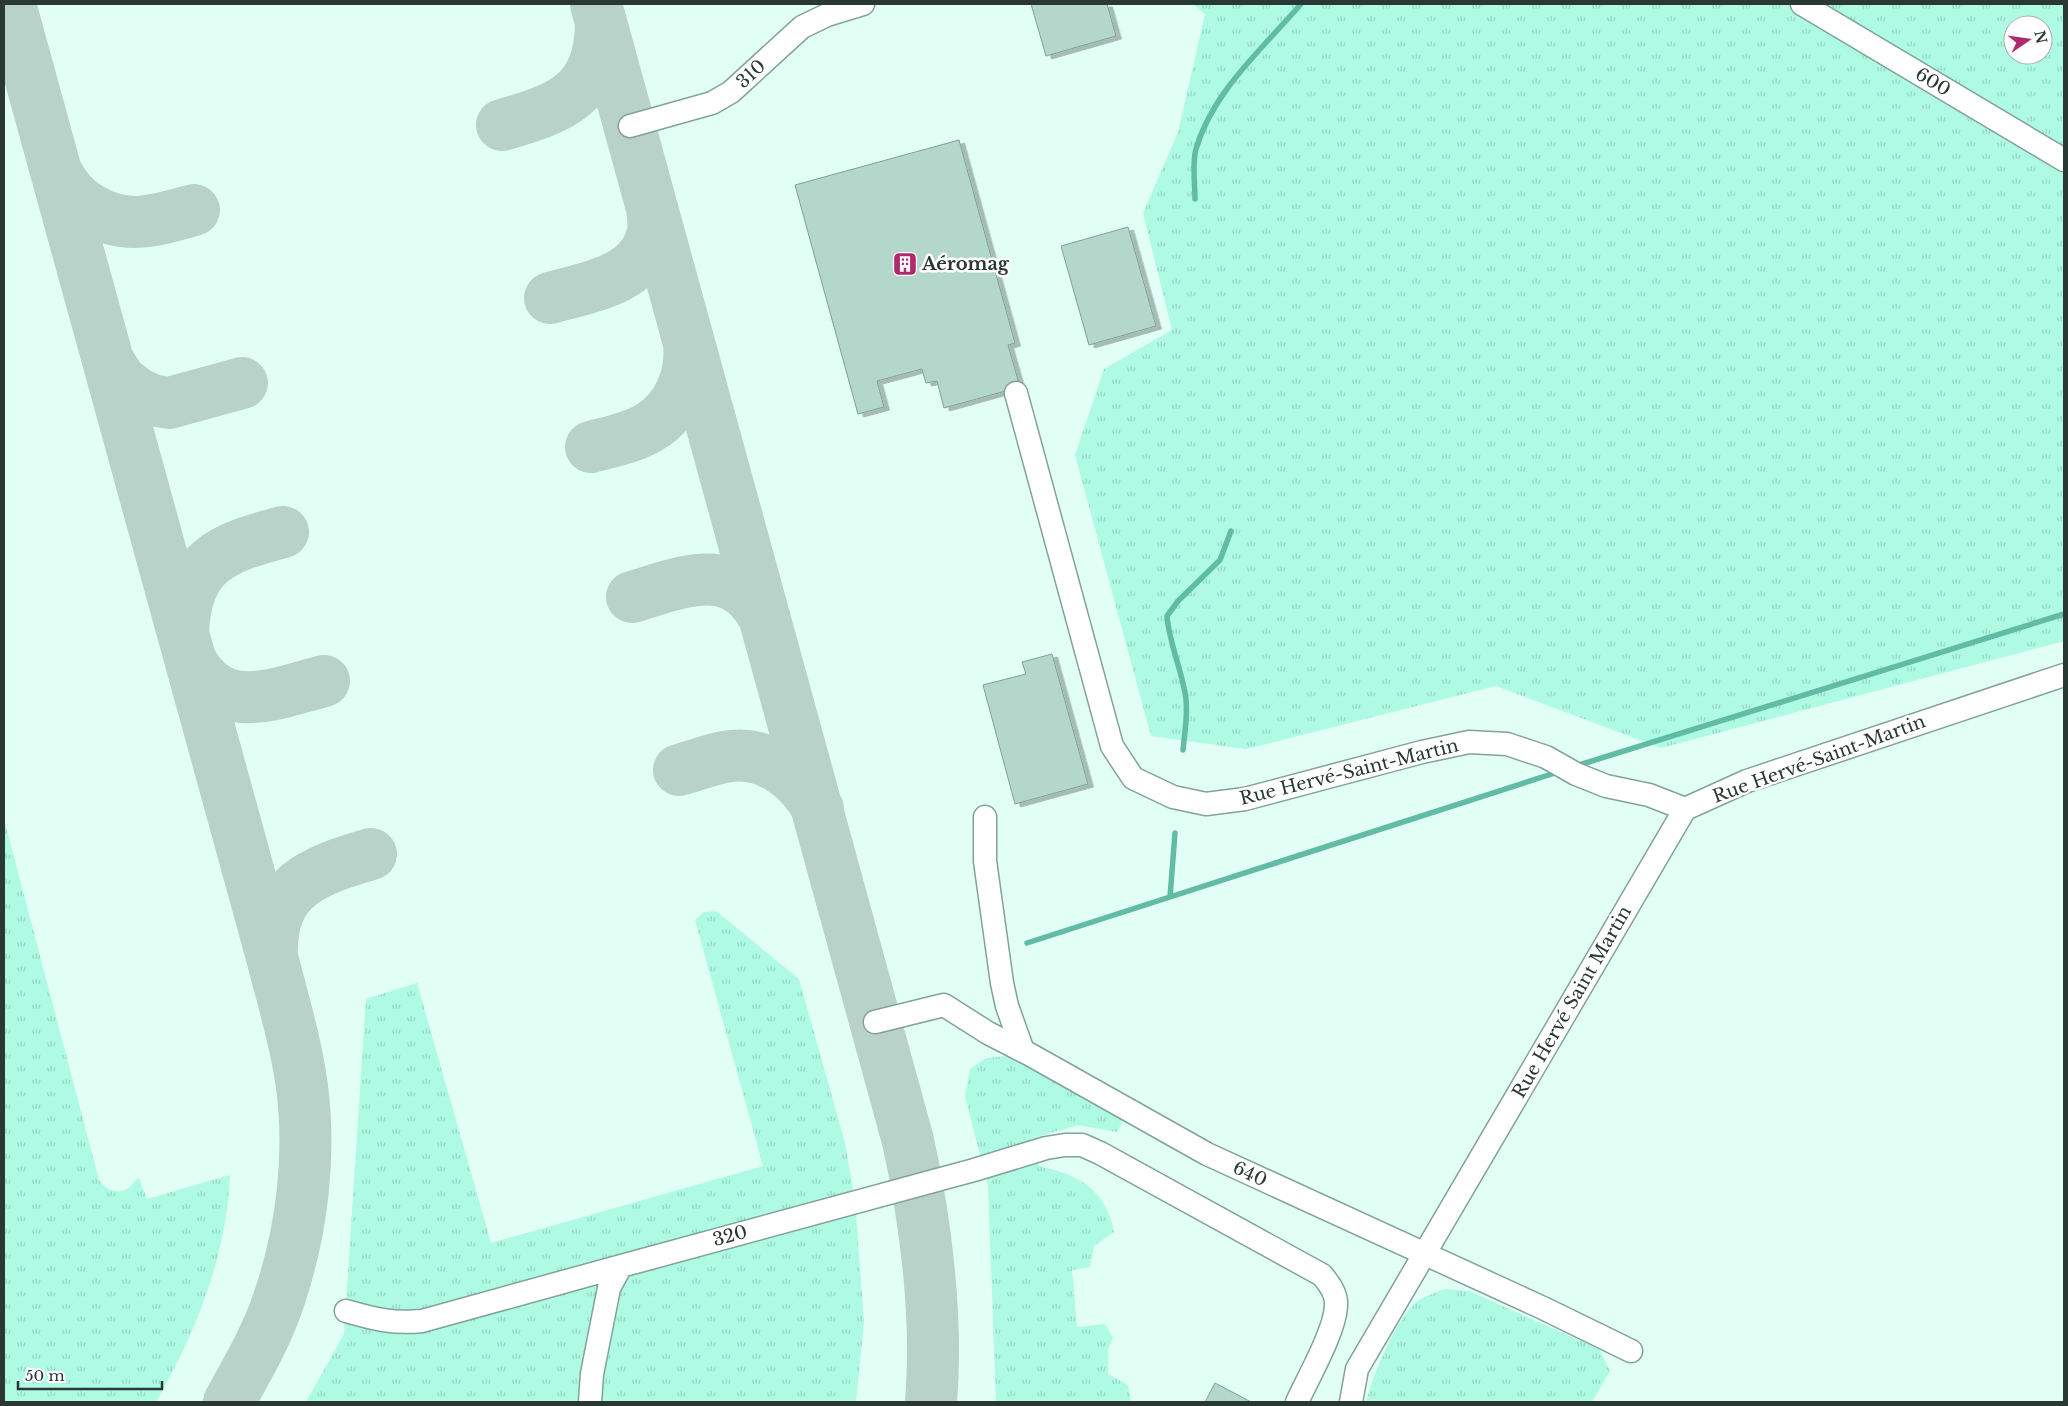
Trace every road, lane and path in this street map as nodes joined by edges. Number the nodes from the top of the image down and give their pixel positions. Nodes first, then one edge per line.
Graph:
1 (863, 4) edge
2 (1802, 4) edge
3 (630, 126) dead end
4 (2064, 160) edge
5 (1016, 393) dead end
6 (2064, 675) edge
7 (1685, 809) junction
8 (985, 817) dead end
9 (876, 1022) dead end
10 (1023, 1051) junction
11 (1426, 1254) junction
12 (621, 1266) junction
13 (346, 1311) dead end
14 (1631, 1351) dead end
15 (590, 1402) edge
16 (1298, 1402) edge
17 (1351, 1402) edge

1 - 3 lane, 310
2 - 4 lane, 600
5 - 7 lane, Rue Hervé-Saint-Martin
6 - 7 lane, Rue Hervé-Saint-Martin
7 - 11 lane, Rue Hervé Saint Martin
8 - 10 lane
9 - 10 lane, 640
10 - 11 lane, 640
11 - 14 lane, 640
11 - 17 lane, Rue Hervé Saint Martin
12 - 13 lane, 320
12 - 15 lane
12 - 16 lane, 320

